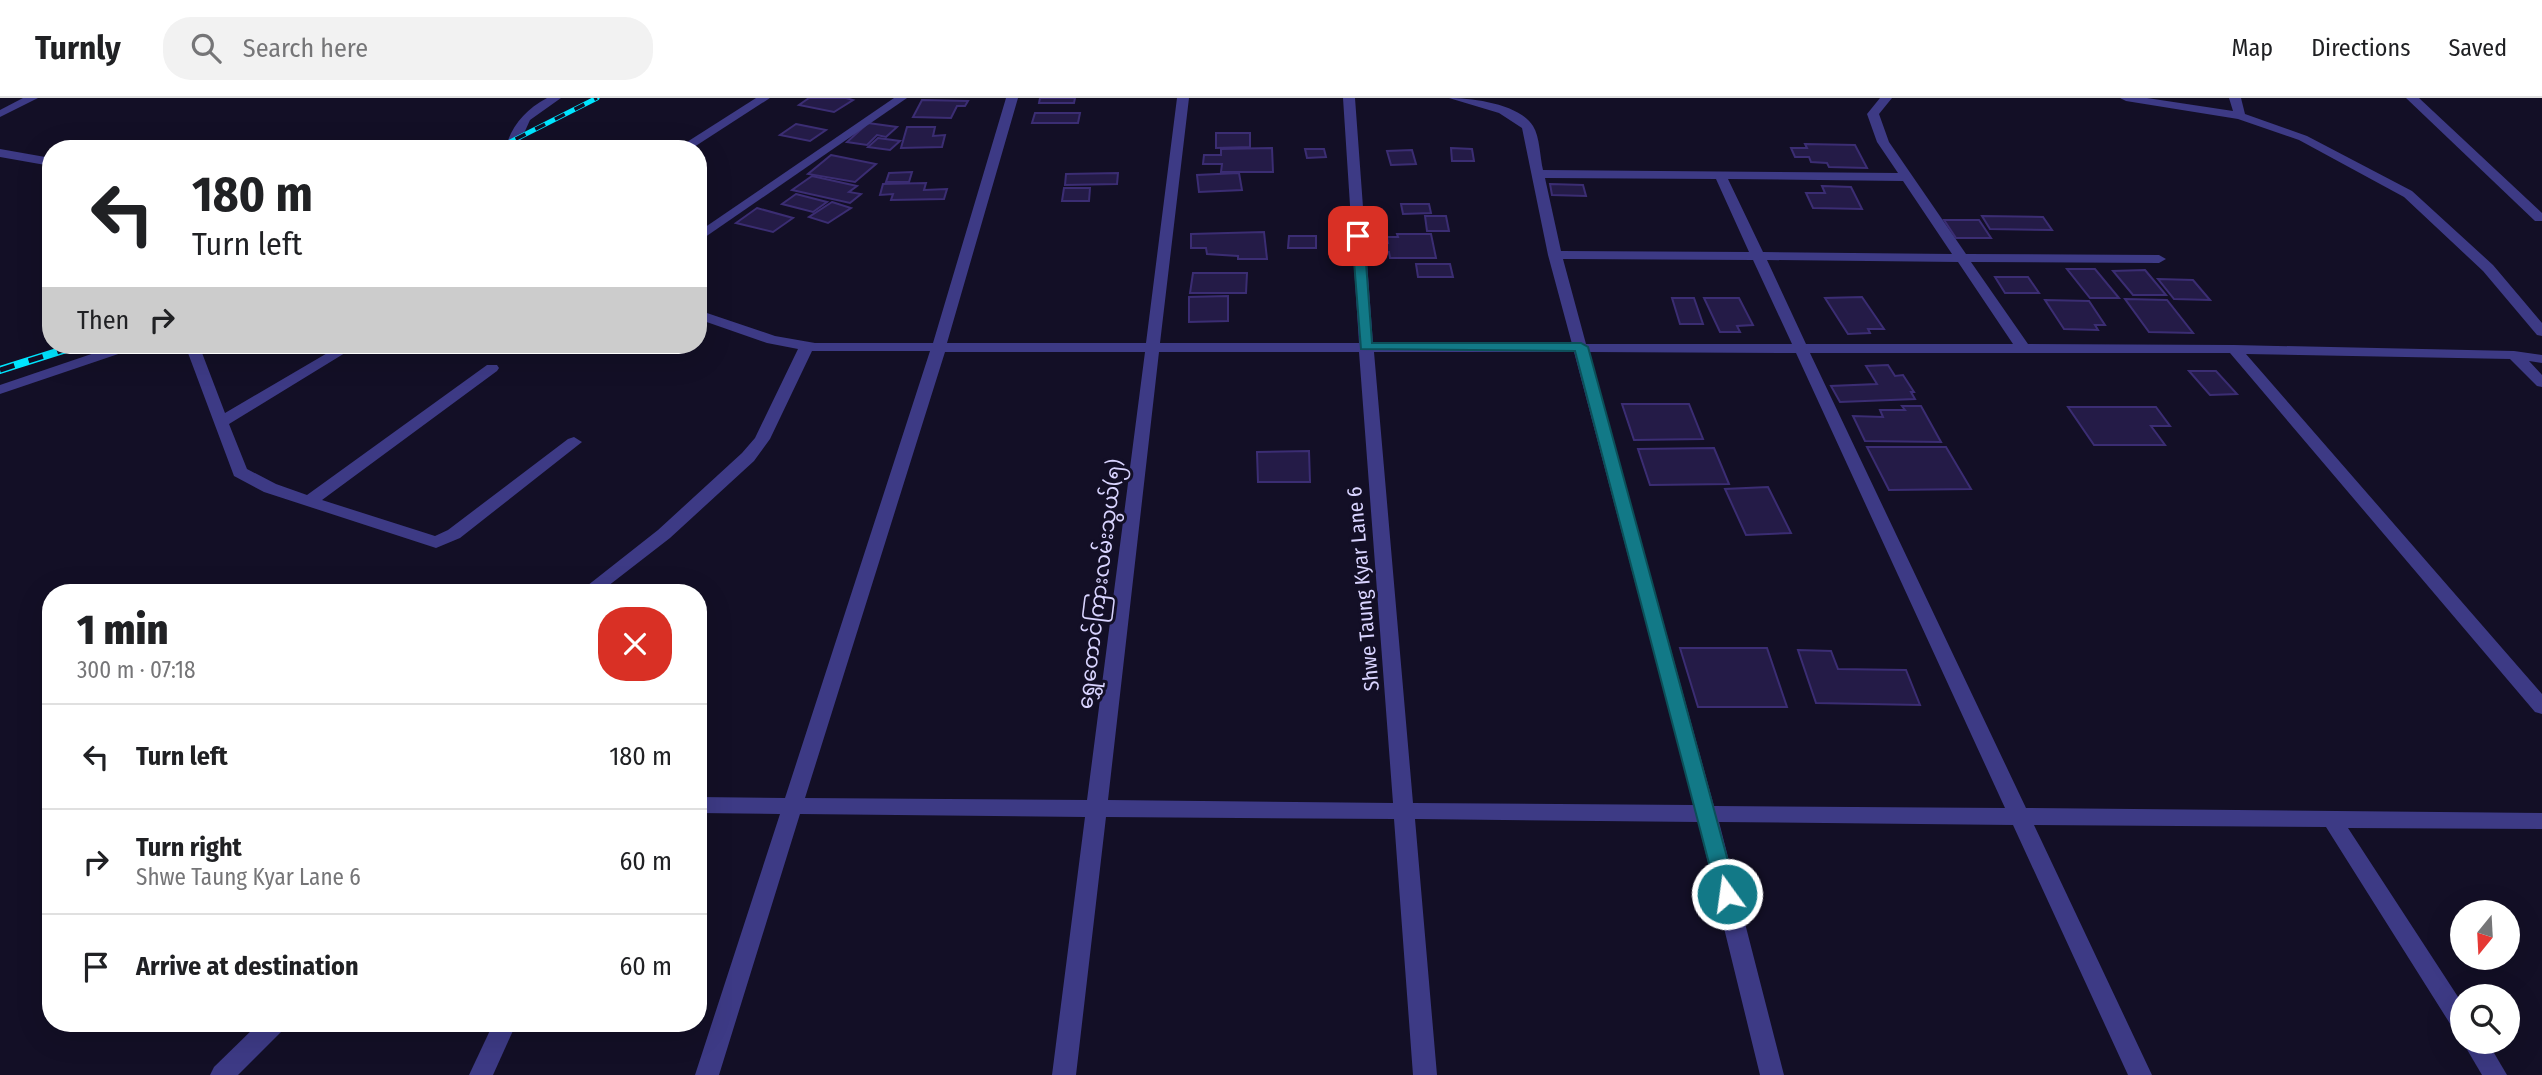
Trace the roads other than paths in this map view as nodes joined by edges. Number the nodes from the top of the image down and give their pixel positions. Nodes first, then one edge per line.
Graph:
1 (32, 98) edge
2 (555, 98) edge
3 (764, 98) edge
4 (901, 98) edge
5 (1012, 98) edge
6 (1183, 98) edge
7 (1349, 98) edge
8 (1455, 98) edge
9 (1886, 98) edge
10 (2126, 98) edge
11 (2235, 98) edge
12 (2412, 98) edge
13 (0, 114) edge
14 (2240, 116) junction
15 (513, 140) edge
16 (696, 140) edge
17 (0, 153) edge
18 (42, 160) edge
19 (1536, 174) junction
20 (1720, 175) junction
21 (1907, 177) junction
22 (2540, 218) dead end
23 (707, 232) edge
24 (1555, 255) junction
25 (1757, 256) junction
26 (1961, 256) junction
27 (2160, 259) dead end
28 (707, 317) edge
29 (2542, 332) edge
30 (807, 346) junction
31 (939, 347) junction
32 (1153, 347) junction
33 (1366, 347) junction
34 (1581, 347) junction
35 (1799, 347) junction
36 (2023, 348) junction
37 (2234, 349) junction
38 (105, 354) edge
39 (195, 354) edge
40 (336, 354) edge
41 (2514, 355) junction
42 (2542, 359) edge
43 (492, 368) dead end
44 (2542, 383) edge
45 (0, 390) edge
46 (221, 422) junction
47 (574, 442) dead end
48 (309, 501) junction
49 (599, 584) edge
50 (2542, 707) edge
51 (707, 806) edge
52 (791, 807) junction
53 (1095, 810) junction
54 (1404, 813) junction
55 (1707, 816) junction
56 (2022, 818) junction
57 (2332, 820) junction
58 (2542, 821) edge
59 (2450, 1004) edge
60 (266, 1032) edge
61 (500, 1032) edge
62 (2482, 1054) edge
63 (222, 1075) edge
64 (481, 1075) edge
65 (707, 1075) edge
66 (1064, 1075) edge
67 (1425, 1075) edge
68 (1772, 1075) edge
69 (2140, 1075) edge
70 (2495, 1075) edge

1 - 13 street
2 - 15 street
3 - 16 street
4 - 23 street
5 - 31 street
6 - 32 street, ရွှေတောင်ကြားလမ်းသွယ်(၅)
7 - 33 street, Shwe Taung Kyar Lane 6
8 - 19 street
9 - 21 street
10 - 14 street
11 - 14 street
12 - 22 street
14 - 29 street
17 - 18 street
19 - 20 street
19 - 24 street
20 - 21 street
20 - 25 street
21 - 26 street
24 - 25 street
24 - 34 street
25 - 26 street
25 - 35 street
26 - 27 street
26 - 36 street
28 - 30 street
30 - 31 street
30 - 49 street
31 - 32 street
31 - 52 street
32 - 33 street
32 - 53 street, ရွှေတောင်ကြားလမ်းသွယ်(၅)
33 - 34 street
33 - 54 street, Shwe Taung Kyar Lane 6
34 - 35 street
34 - 55 street
35 - 36 street
35 - 56 street
36 - 37 street
37 - 41 street
37 - 50 street
38 - 45 street
39 - 46 street
40 - 46 street
41 - 42 street
41 - 44 street
43 - 48 street
46 - 48 street
47 - 48 street
51 - 52 street
52 - 53 street
52 - 65 street
53 - 54 street
53 - 66 street, ရွှေတောင်ကြားလမ်းသွယ်(၅)
54 - 55 street
54 - 67 street, Shwe Taung Kyar Lane 6
55 - 56 street
55 - 68 street
56 - 57 street
56 - 69 street
57 - 58 street
57 - 59 street
60 - 63 street
61 - 64 street
62 - 70 street

